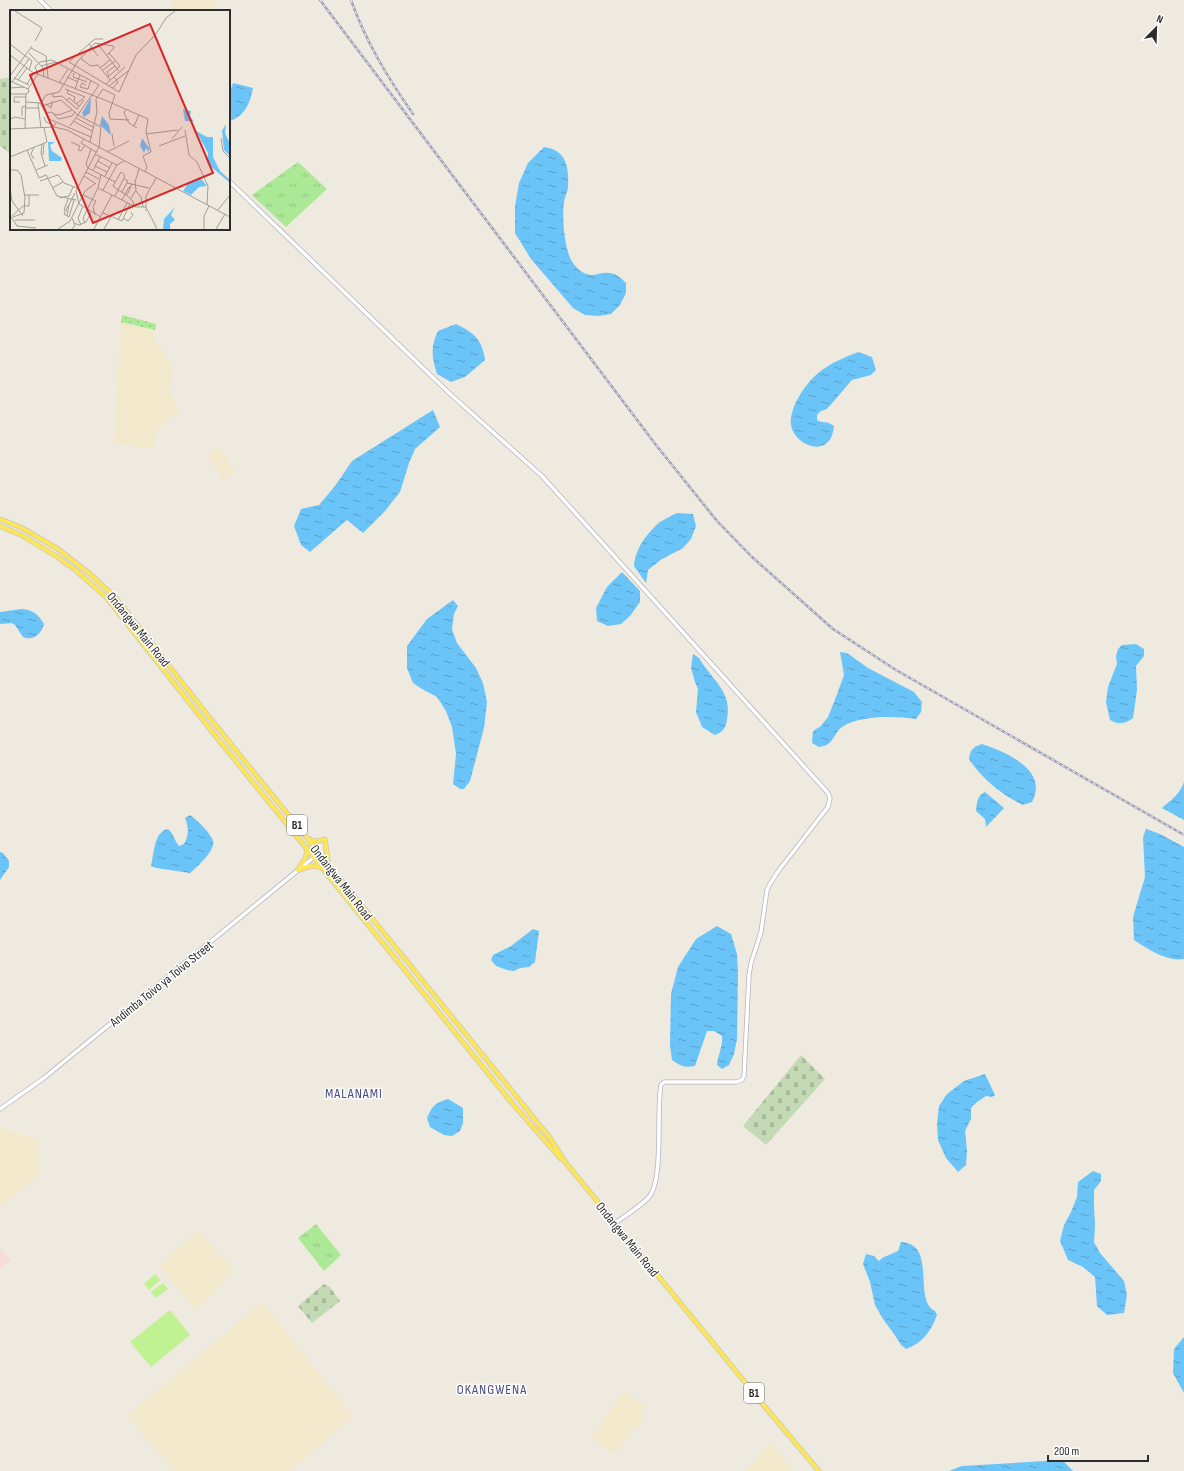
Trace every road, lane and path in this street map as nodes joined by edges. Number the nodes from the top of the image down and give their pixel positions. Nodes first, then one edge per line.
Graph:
1 (40, 0) edge
2 (50, 10) edge
3 (230, 182) edge
4 (0, 519) edge
5 (0, 526) edge
6 (98, 581) junction
7 (94, 586) junction
8 (308, 839) junction
9 (307, 848) junction
10 (319, 853) junction
11 (314, 857) junction
12 (328, 864) junction
13 (322, 867) junction
14 (298, 870) junction
15 (413, 970) junction
16 (408, 974) junction
17 (0, 1109) edge
18 (566, 1163) junction
19 (615, 1223) junction
20 (819, 1471) edge

1 - 2 street
3 - 19 street
4 - 6 main road, Ondangwa Main Road / B1
5 - 7 main road, Ondangwa Main Road / B1
6 - 7 main road
6 - 8 main road, Ondangwa Main Road / B1
7 - 9 main road, Ondangwa Main Road / B1
8 - 10 main road, Ondangwa Main Road / B1
8 - 12 main road
9 - 11 main road, Ondangwa Main Road / B1
9 - 14 main road
10 - 11 street, Andimba Toivo ya Toivo Street
10 - 12 main road, Ondangwa Main Road / B1
11 - 13 main road, Ondangwa Main Road / B1
11 - 14 street, Andimba Toivo ya Toivo Street
12 - 15 main road, Ondangwa Main Road / B1
13 - 14 main road
13 - 16 main road, Ondangwa Main Road / B1
14 - 17 street, Andimba Toivo ya Toivo Street
15 - 16 main road
15 - 18 main road, Ondangwa Main Road / B1
16 - 18 main road, Ondangwa Main Road / B1
18 - 19 main road, Ondangwa Main Road / B1
19 - 20 main road, Ondangwa Main Road / B1

